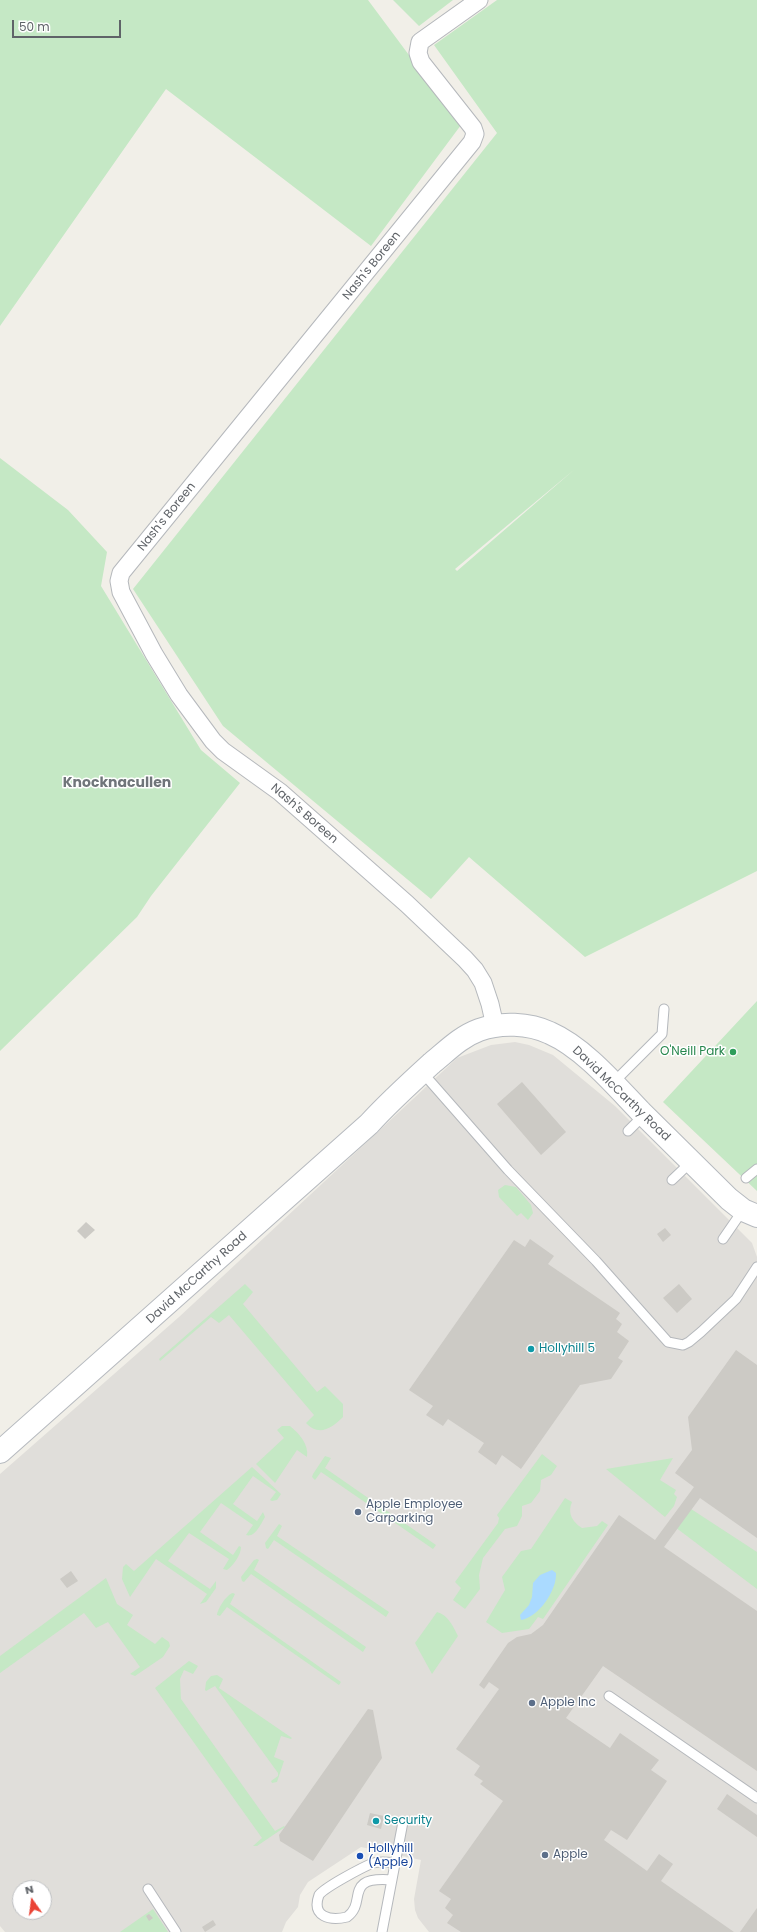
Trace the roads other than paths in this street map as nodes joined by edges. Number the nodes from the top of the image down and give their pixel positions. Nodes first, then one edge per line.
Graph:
1 (479, 0) edge
2 (664, 1008) dead end
3 (495, 1026) junction
4 (422, 1072) junction
5 (613, 1083) junction
6 (391, 1100) junction
7 (644, 1115) junction
8 (628, 1131) dead end
9 (691, 1162) junction
10 (757, 1169) edge
11 (746, 1178) dead end
12 (672, 1180) dead end
13 (750, 1213) edge
14 (723, 1239) dead end
15 (757, 1267) edge
16 (0, 1435) edge
17 (0, 1452) edge
18 (609, 1696) dead end
19 (757, 1798) edge
20 (403, 1822) dead end
21 (395, 1863) junction
22 (392, 1880) junction
23 (148, 1889) dead end
24 (176, 1932) edge
25 (382, 1932) edge

1 - 3 street, Nash's Boreen
2 - 5 lane
3 - 4 street, David McCarthy Road
3 - 5 street, David McCarthy Road
4 - 6 street, David McCarthy Road
4 - 15 lane
5 - 7 street, David McCarthy Road
6 - 16 street, David McCarthy Road
6 - 17 street, David McCarthy Road
7 - 8 lane
7 - 9 street, David McCarthy Road
9 - 12 lane
9 - 13 street, David McCarthy Road
10 - 11 lane
13 - 14 lane
18 - 19 lane
20 - 21 lane
21 - 22 lane
21 - 22 lane
22 - 25 lane
23 - 24 lane

